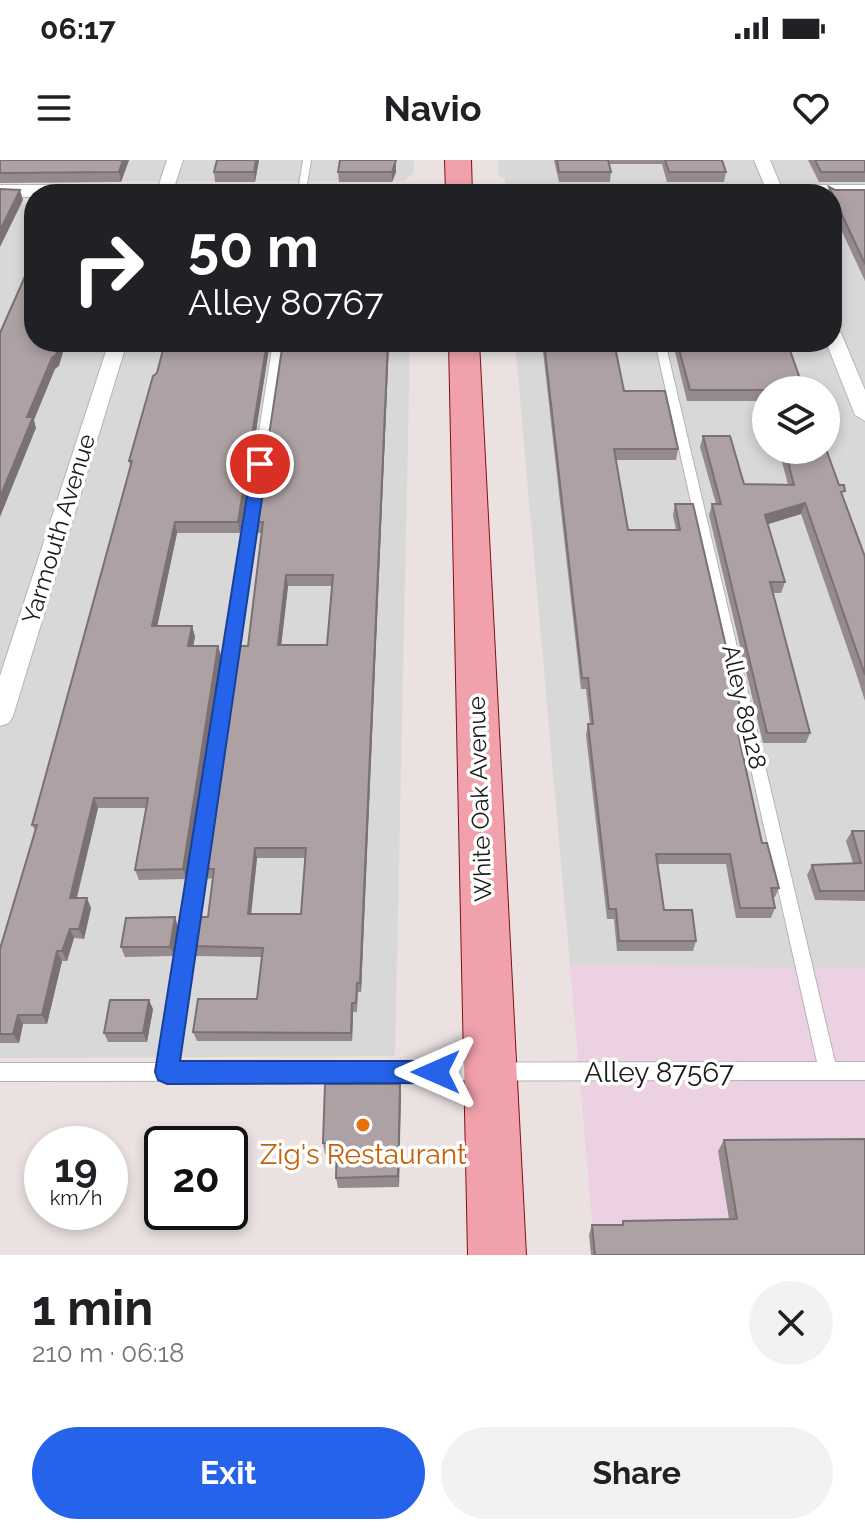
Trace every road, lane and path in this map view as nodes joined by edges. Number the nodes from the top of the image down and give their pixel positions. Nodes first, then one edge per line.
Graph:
1 (175, 160) edge
2 (307, 160) edge
3 (458, 160) edge
4 (762, 160) edge
5 (168, 184) edge
6 (303, 184) edge
7 (459, 184) edge
8 (771, 184) edge
9 (0, 191) edge
10 (24, 191) edge
11 (865, 191) edge
12 (842, 192) edge
13 (115, 352) edge
14 (276, 352) edge
15 (464, 352) edge
16 (662, 352) edge
17 (840, 352) edge
18 (865, 415) edge
19 (0, 716) edge
20 (828, 1071) junction
21 (865, 1071) edge
22 (0, 1072) edge
23 (167, 1072) junction
24 (490, 1072) junction
25 (497, 1255) edge

1 - 5 street
2 - 6 lane
3 - 7 main road
4 - 8 street
9 - 10 street
11 - 12 street
13 - 19 street, Yarmouth Avenue
14 - 23 lane
15 - 24 main road, White Oak Avenue
16 - 20 lane, Alley 89128
17 - 18 street
20 - 21 lane, Alley 87567
20 - 24 lane, Alley 87567
22 - 23 lane, Alley 87567
23 - 24 lane, Alley 87567
24 - 25 main road, White Oak Avenue

